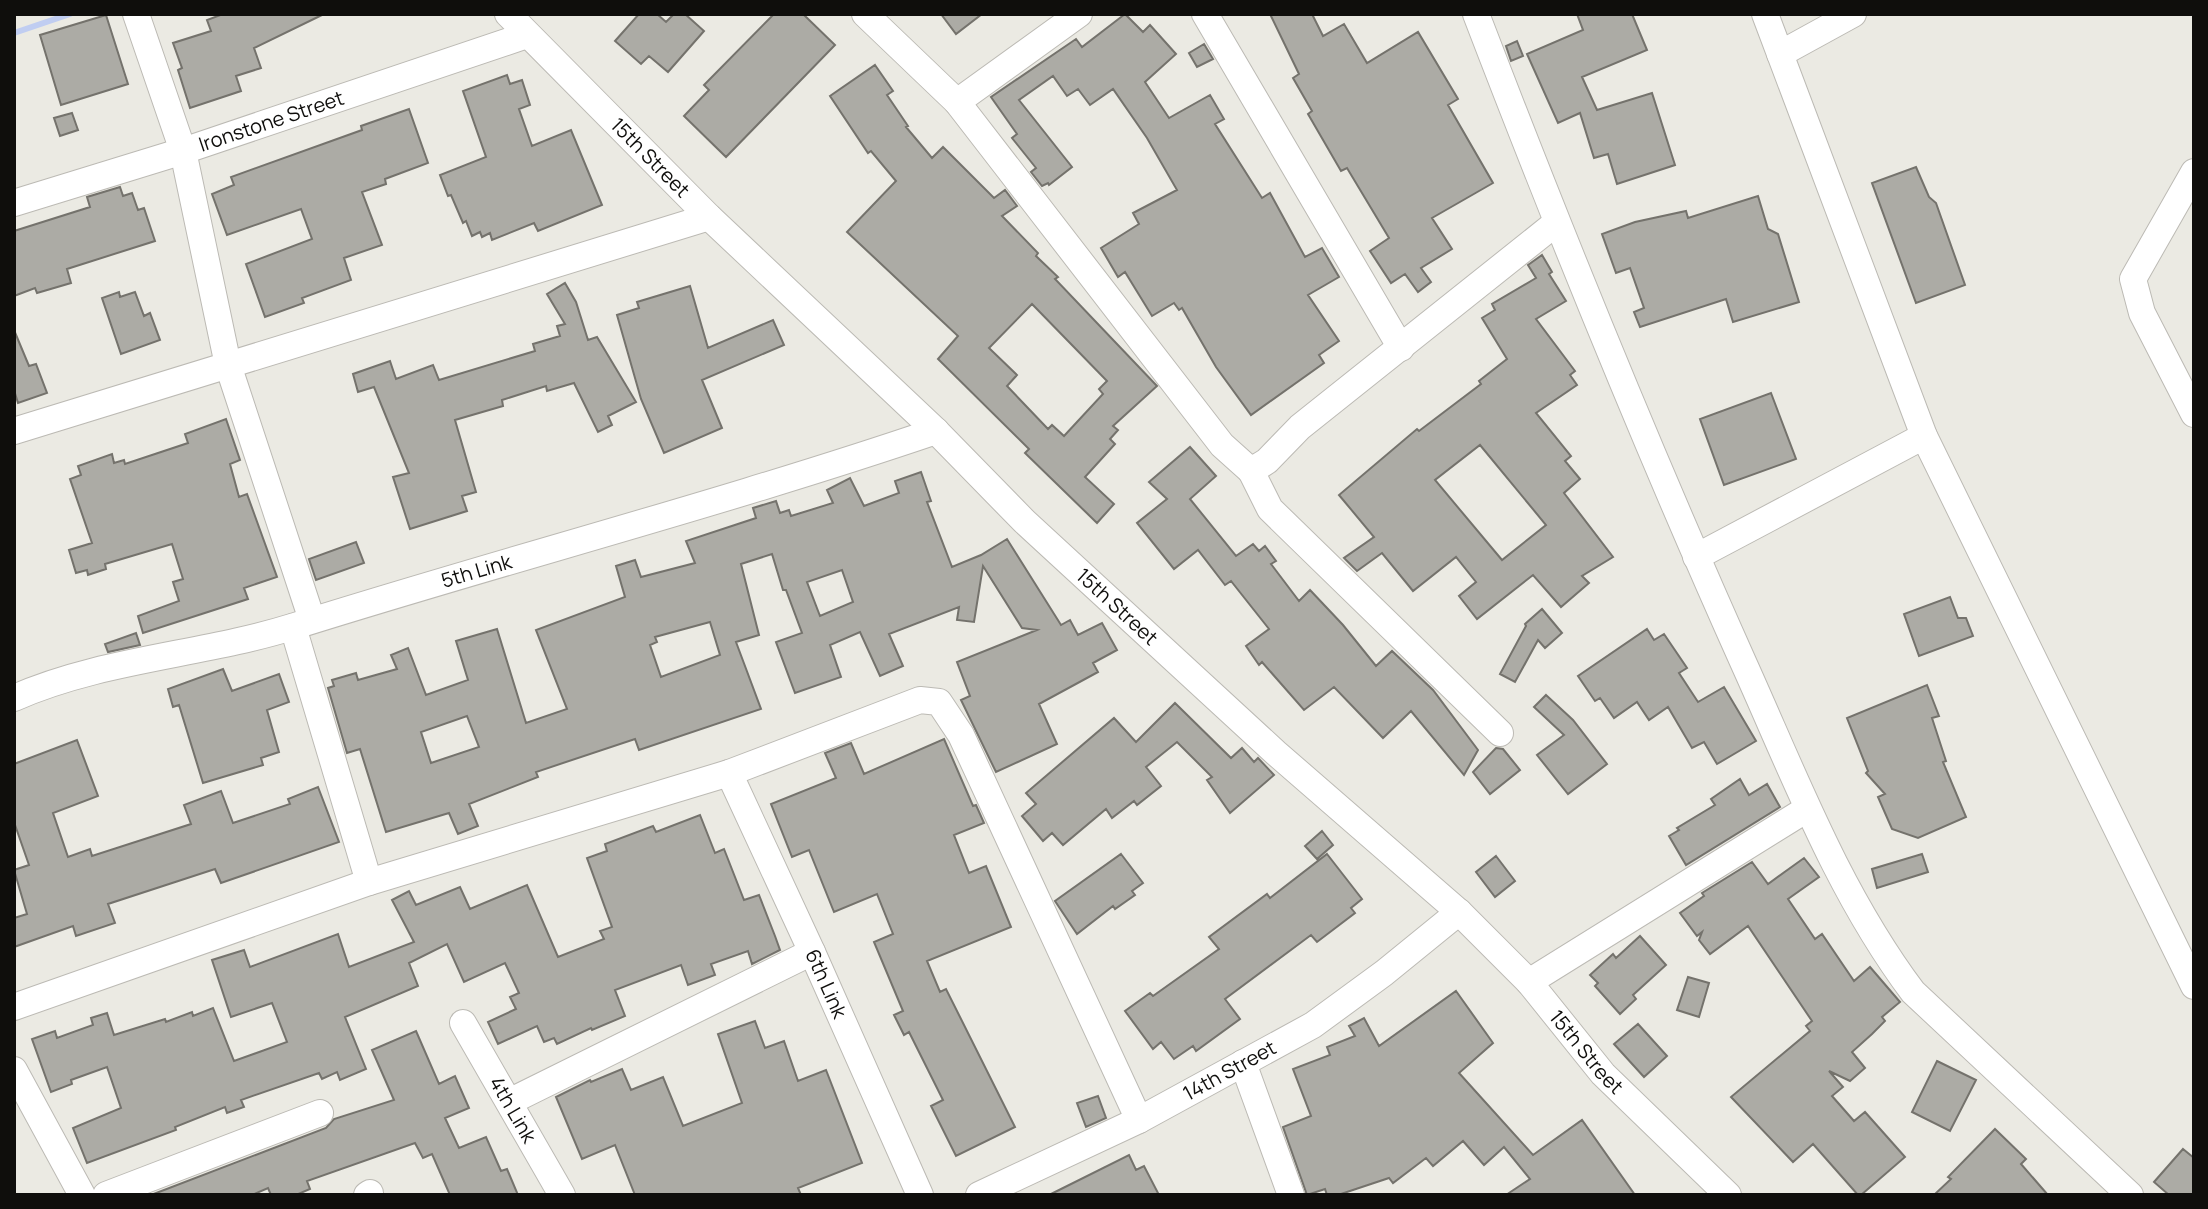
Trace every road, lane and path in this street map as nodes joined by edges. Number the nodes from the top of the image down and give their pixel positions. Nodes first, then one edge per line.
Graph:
1 (136, 14) edge
2 (508, 14) edge
3 (865, 14) edge
4 (1079, 14) edge
5 (1205, 14) edge
6 (1476, 14) edge
7 (1765, 14) edge
8 (1853, 14) edge
9 (527, 35) junction
10 (1780, 54) junction
11 (957, 102) junction
12 (183, 151) junction
13 (2194, 174) edge
14 (14, 203) edge
15 (709, 217) junction
16 (1556, 223) junction
17 (1401, 348) junction
18 (228, 365) junction
19 (2194, 414) edge
20 (14, 431) edge
21 (936, 431) junction
22 (1924, 436) junction
23 (1251, 471) junction
24 (1696, 557) junction
25 (302, 623) junction
26 (14, 698) edge
27 (1500, 733) dead end
28 (729, 773) junction
29 (1807, 809) junction
30 (369, 882) junction
31 (1459, 912) junction
32 (812, 952) junction
33 (1529, 982) junction
34 (2194, 986) edge
35 (14, 1007) edge
36 (463, 1023) dead end
37 (1243, 1063) junction
38 (14, 1070) edge
39 (509, 1102) junction
40 (320, 1113) dead end
41 (1139, 1120) junction
42 (82, 1195) edge
43 (106, 1195) edge
44 (562, 1195) edge
45 (920, 1195) edge
46 (979, 1195) edge
47 (1291, 1195) edge
48 (1728, 1195) edge
49 (2130, 1195) edge

1 - 12 street
2 - 9 street, 15th Street
3 - 11 street
4 - 11 street
5 - 17 street
6 - 16 street
7 - 10 street
8 - 10 street
9 - 12 street, Ironstone Street
9 - 15 street, 15th Street
10 - 22 street
11 - 23 street
12 - 14 street, Ironstone Street
12 - 18 street
13 - 19 street
15 - 18 street
15 - 21 street, 15th Street
16 - 17 street
16 - 24 street
17 - 23 street
18 - 20 street
18 - 25 street
21 - 25 street, 5th Link
21 - 31 street, 15th Street
22 - 24 street
22 - 34 street
23 - 27 street
24 - 29 street
25 - 26 street, 5th Link
25 - 30 street
28 - 30 street
28 - 32 street, 6th Link
28 - 41 street
29 - 33 street
29 - 49 street
30 - 35 street
31 - 33 street, 15th Street
31 - 37 street, 14th Street
32 - 39 street
32 - 45 street, 6th Link
33 - 48 street, 15th Street
36 - 39 street, 4th Link
37 - 41 street, 14th Street
37 - 47 street
38 - 42 street
39 - 44 street, 4th Link
40 - 43 street
41 - 46 street, 14th Street

